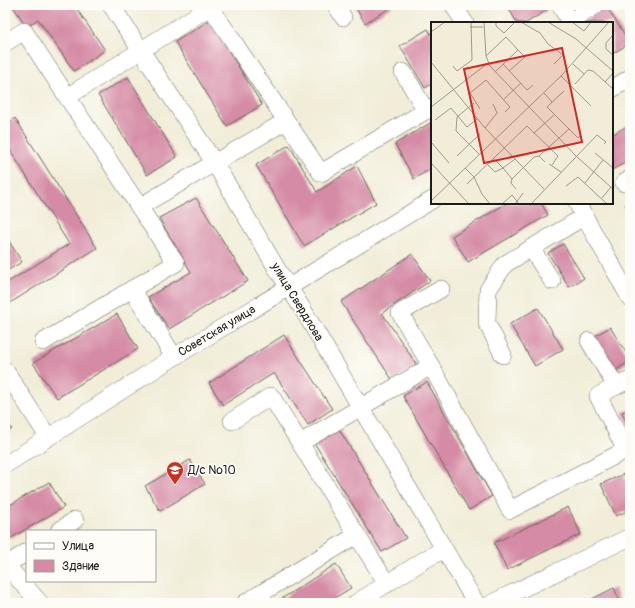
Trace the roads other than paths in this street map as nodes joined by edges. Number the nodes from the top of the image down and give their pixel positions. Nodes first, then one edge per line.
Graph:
1 (111, 5) edge
2 (453, 5) edge
3 (560, 5) edge
4 (596, 5) edge
5 (210, 6) edge
6 (464, 22) edge
7 (569, 22) edge
8 (5, 43) edge
9 (141, 50) junction
10 (403, 72) dead end
11 (630, 78) edge
12 (613, 88) edge
13 (67, 97) junction
14 (429, 109) edge
15 (286, 120) junction
16 (214, 162) junction
17 (431, 201) edge
18 (139, 207) junction
19 (581, 209) edge
20 (531, 248) junction
21 (625, 279) edge
22 (552, 281) dead end
23 (289, 287) junction
24 (132, 289) junction
25 (441, 289) dead end
26 (630, 298) edge
27 (43, 342) dead end
28 (589, 342) dead end
29 (503, 354) dead end
30 (174, 357) junction
31 (432, 366) junction
32 (5, 370) edge
33 (623, 383) edge
34 (360, 407) junction
35 (232, 421) dead end
36 (48, 437) junction
37 (300, 443) junction
38 (5, 466) edge
39 (75, 520) dead end
40 (60, 530) edge
41 (357, 534) junction
42 (630, 537) edge
43 (444, 549) junction
44 (26, 553) edge
45 (387, 584) junction
46 (40, 603) edge
47 (245, 603) edge
48 (356, 603) edge
49 (476, 603) edge
50 (492, 603) edge

1 - 9 street, улица Свердлова
2 - 6 street
3 - 7 street
4 - 7 street
5 - 9 street
5 - 15 street
8 - 13 street
9 - 13 street
9 - 16 street, улица Свердлова
10 - 14 street
11 - 12 street
13 - 18 street
14 - 15 street
15 - 16 street
16 - 18 street
16 - 23 street, улица Свердлова
17 - 23 street, Советская улица
18 - 24 street
19 - 20 street
19 - 21 street
20 - 22 street
20 - 29 street
21 - 26 street
23 - 30 street, Советская улица
23 - 34 street, улица Свердлова
24 - 27 street
24 - 30 street
25 - 31 street
28 - 33 street
30 - 36 street, Советская улица
31 - 33 street
31 - 34 street
32 - 36 street
34 - 37 street
34 - 43 street, улица Свердлова
35 - 37 street
36 - 38 street, Советская улица
37 - 41 street
39 - 40 street
41 - 45 street
41 - 47 street
42 - 50 street
43 - 45 street
43 - 49 street, улица Свердлова
44 - 46 street
45 - 48 street

